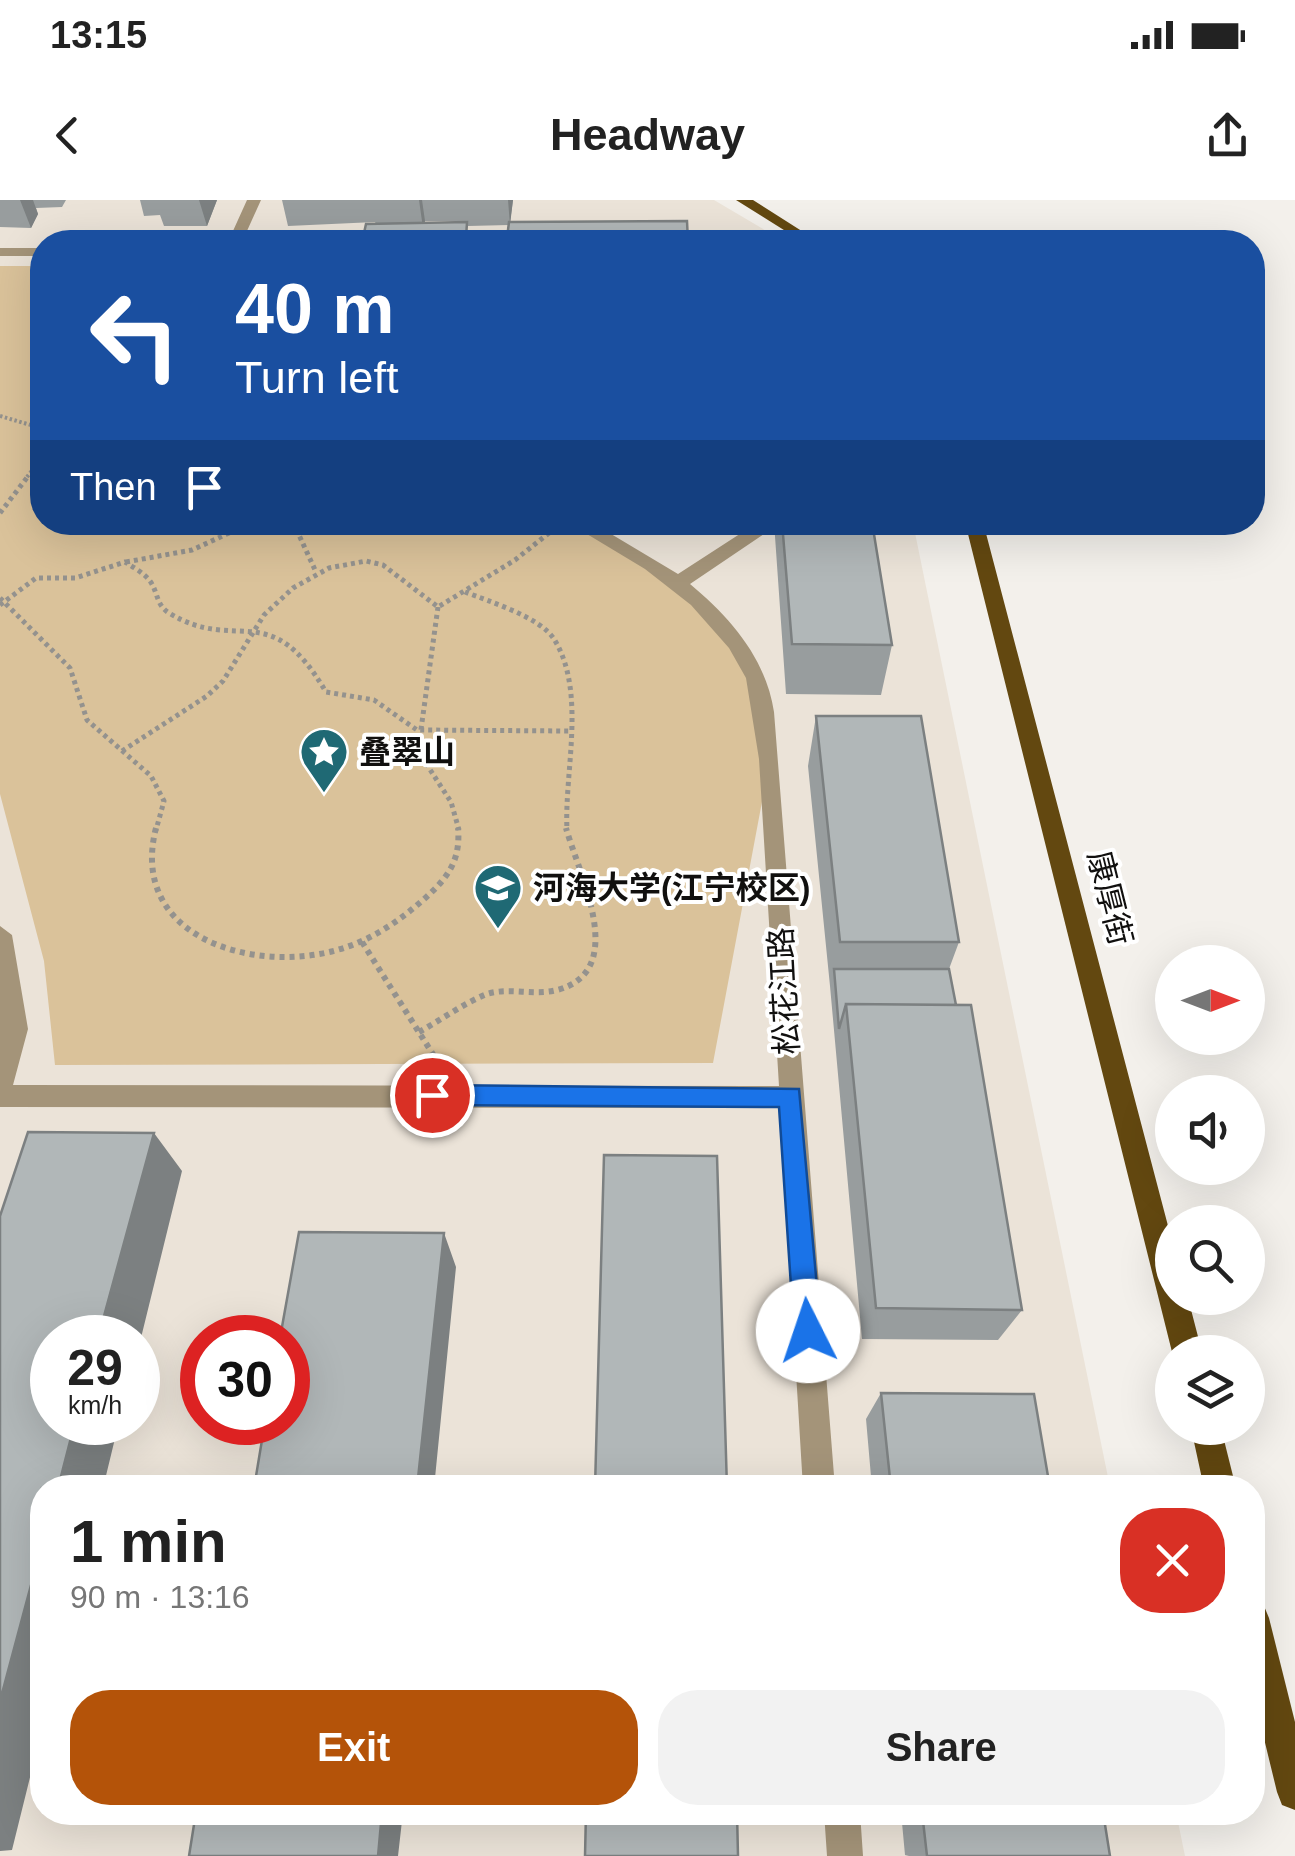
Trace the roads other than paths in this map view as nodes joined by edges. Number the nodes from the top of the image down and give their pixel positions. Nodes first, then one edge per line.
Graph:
1 (254, 200) edge
2 (743, 200) edge
3 (241, 230) edge
4 (792, 230) edge
5 (0, 252) edge
6 (30, 252) edge
7 (603, 535) edge
8 (750, 535) edge
9 (977, 535) edge
10 (677, 584) junction
11 (0, 935) edge
12 (0, 1086) edge
13 (0, 1096) edge
14 (790, 1096) junction
15 (1155, 1226) edge
16 (1210, 1445) edge
17 (818, 1475) edge
18 (1217, 1475) edge
19 (1265, 1671) edge
20 (1295, 1792) edge
21 (843, 1825) edge
22 (845, 1856) edge

1 - 3 street
2 - 4 main road
5 - 6 street
7 - 10 street, 松花江路
8 - 10 street
9 - 15 main road, 康厚街
10 - 14 street, 松花江路
11 - 12 street
13 - 14 street
14 - 17 street, 松花江路
16 - 18 main road
19 - 20 main road
21 - 22 street

